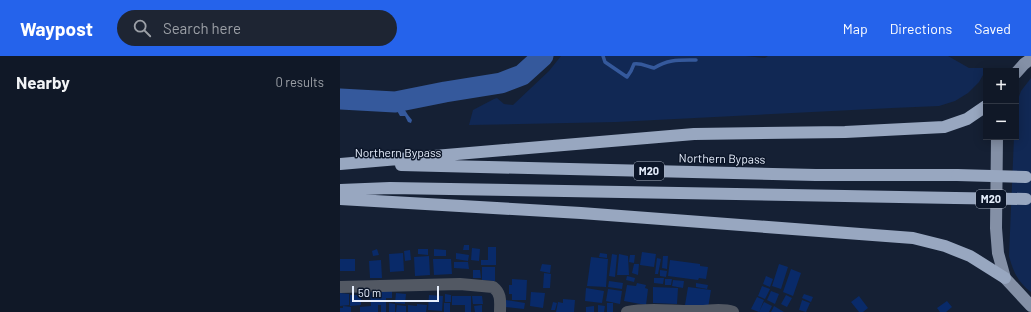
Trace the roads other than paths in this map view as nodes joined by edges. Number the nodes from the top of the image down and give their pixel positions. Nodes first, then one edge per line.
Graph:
1 (983, 108) edge
2 (997, 140) edge
3 (340, 164) edge
4 (340, 167) edge
5 (1029, 177) edge
6 (340, 190) edge
7 (340, 199) edge
8 (1028, 199) edge
9 (1005, 278) junction
10 (340, 287) edge
11 (1031, 306) edge
12 (500, 312) edge
13 (627, 312) edge
14 (733, 312) edge

1 - 3 highway
2 - 9 main road
4 - 5 highway, Northern Bypass / M20, bridge
6 - 8 highway, M20, bridge
7 - 9 highway
9 - 11 main road
10 - 12 street
13 - 14 street

